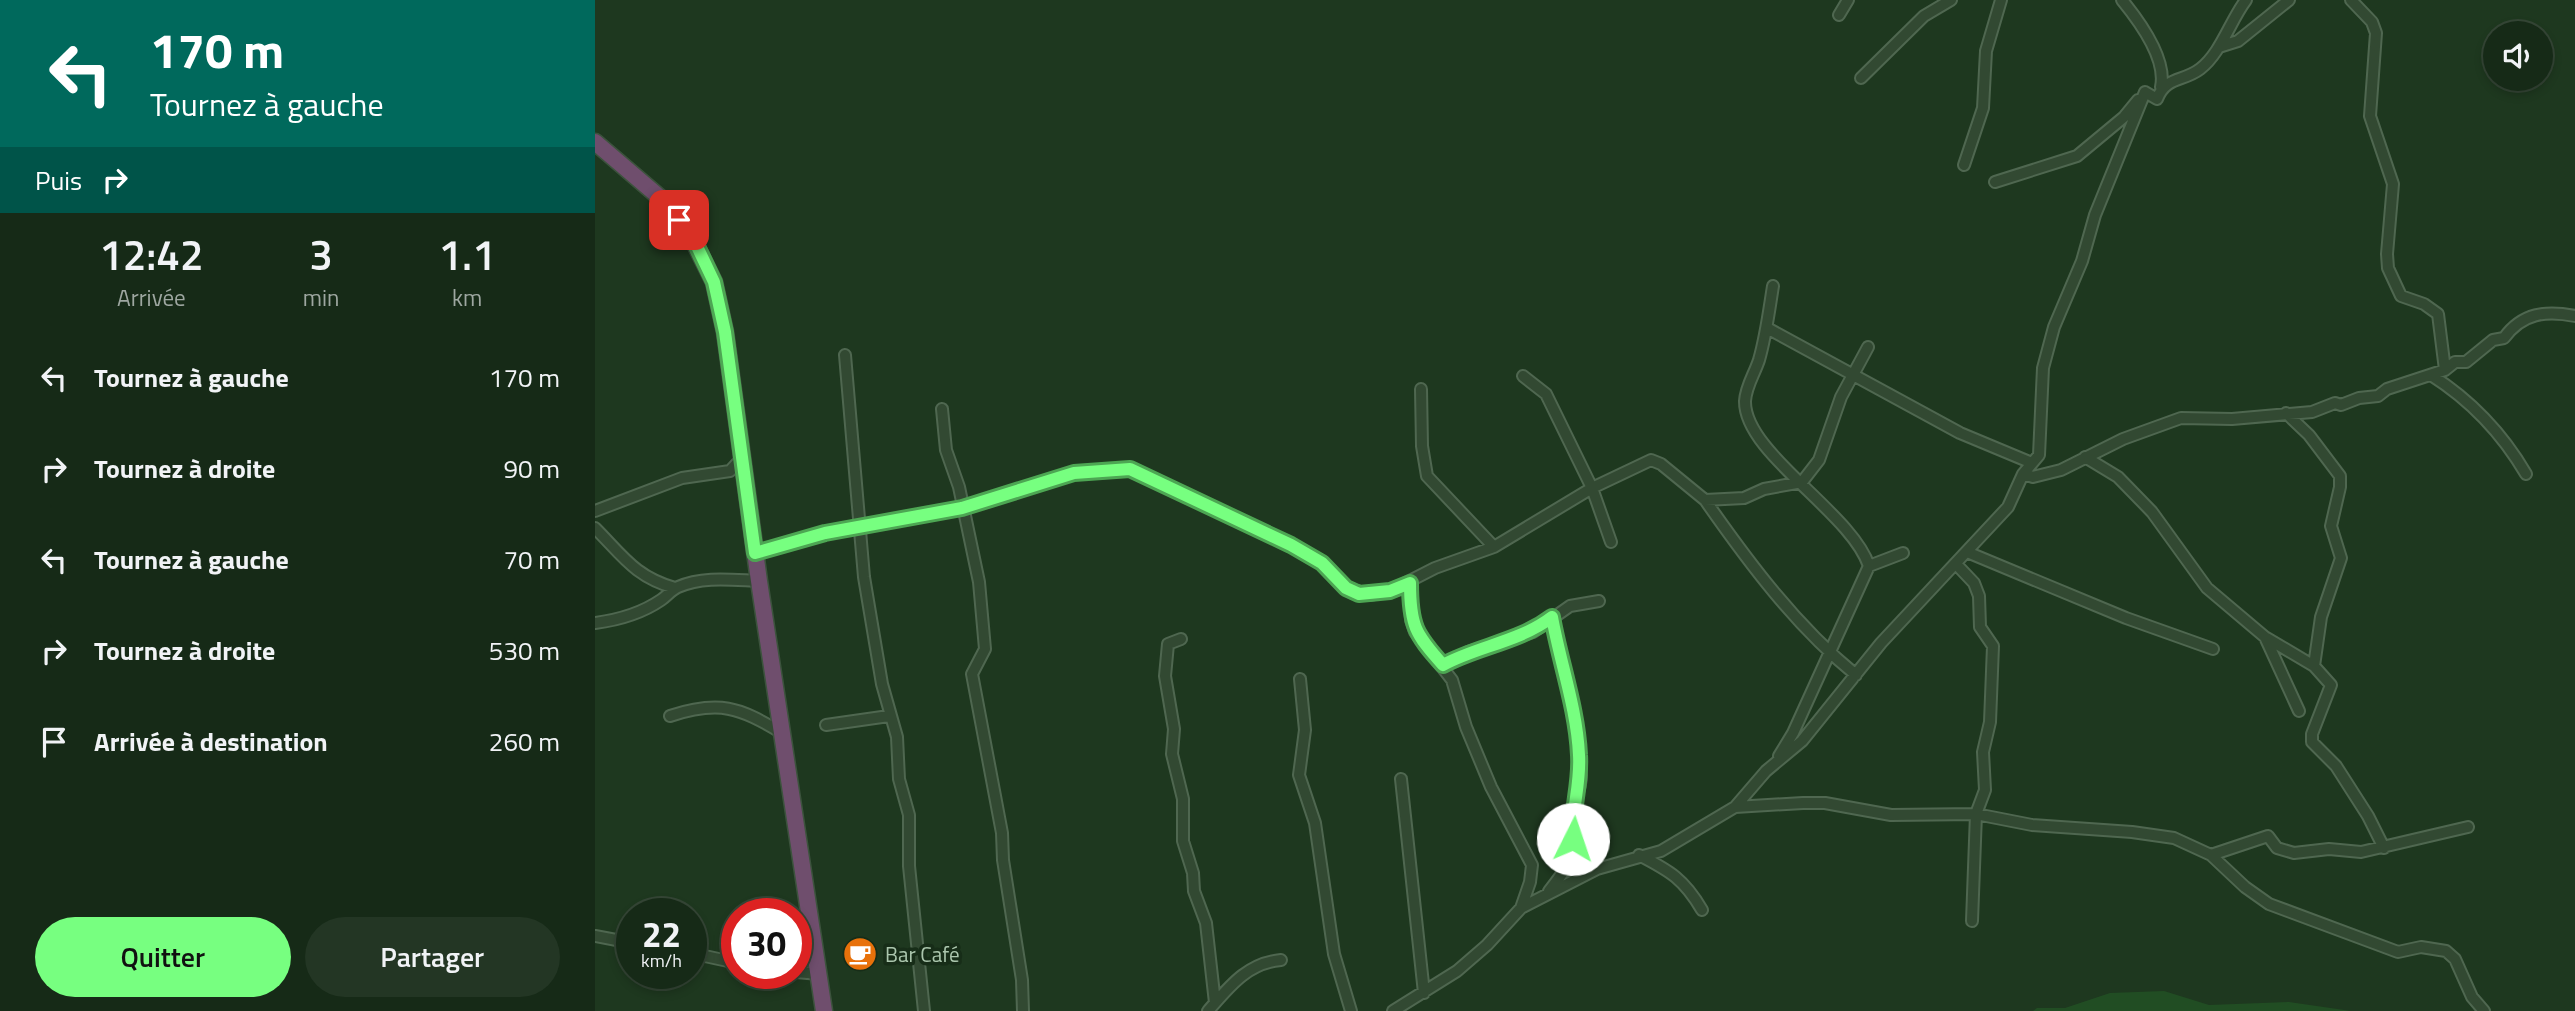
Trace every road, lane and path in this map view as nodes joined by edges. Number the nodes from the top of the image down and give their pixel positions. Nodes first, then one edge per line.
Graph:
1 (1848, 0) edge
2 (1951, 0) edge
3 (2001, 0) edge
4 (2122, 0) edge
5 (2246, 0) edge
6 (2290, 0) edge
7 (2351, 0) edge
8 (1839, 15) dead end
9 (2219, 47) junction
10 (1861, 78) dead end
11 (2161, 87) junction
12 (2145, 92) junction
13 (595, 142) edge
14 (1963, 165) dead end
15 (1995, 182) dead end
16 (1773, 286) dead end
17 (2575, 316) edge
18 (1766, 328) junction
19 (1868, 347) dead end
20 (845, 355) dead end
21 (2445, 370) junction
22 (1853, 375) junction
23 (1523, 376) dead end
24 (2431, 376) junction
25 (1421, 388) dead end
26 (942, 409) dead end
27 (2286, 413) junction
28 (2085, 457) junction
29 (742, 458) junction
30 (2032, 463) junction
31 (2023, 474) junction
32 (2526, 474) dead end
33 (1802, 482) junction
34 (1592, 488) junction
35 (1705, 500) junction
36 (962, 508) junction
37 (595, 510) edge
38 (595, 528) edge
39 (859, 528) junction
40 (1611, 542) dead end
41 (1494, 547) junction
42 (1967, 552) junction
43 (755, 553) junction
44 (1903, 553) dead end
45 (1956, 564) junction
46 (1869, 566) junction
47 (759, 581) junction
48 (1410, 583) junction
49 (675, 588) junction
50 (1599, 600) dead end
51 (1552, 617) junction
52 (595, 623) edge
53 (2265, 637) junction
54 (1181, 639) dead end
55 (2213, 649) dead end
56 (1829, 653) junction
57 (1443, 665) junction
58 (2315, 666) junction
59 (1856, 675) junction
60 (1300, 679) dead end
61 (2299, 711) dead end
62 (670, 716) dead end
63 (889, 716) junction
64 (826, 725) dead end
65 (782, 733) junction
66 (1766, 771) junction
67 (1401, 779) dead end
68 (1735, 807) junction
69 (1976, 814) junction
70 (2468, 827) dead end
71 (2384, 848) junction
72 (1639, 855) junction
73 (2211, 855) junction
74 (1545, 896) junction
75 (1521, 908) junction
76 (1702, 910) dead end
77 (1972, 921) dead end
78 (595, 936) edge
79 (616, 940) edge
80 (1281, 960) dead end
81 (812, 973) edge
82 (819, 974) junction
83 (1424, 993) junction
84 (1212, 1007) edge
85 (824, 1011) edge
86 (924, 1011) edge
87 (1023, 1011) edge
88 (1351, 1011) edge
89 (1393, 1011) edge
90 (2484, 1011) edge

1 - 8 street
2 - 10 street
3 - 14 street
4 - 11 street
5 - 9 street
6 - 9 street
7 - 21 street
9 - 11 street
11 - 12 street
12 - 15 street
12 - 30 street
13 - 29 highway
16 - 18 street
17 - 21 street
18 - 22 street
18 - 33 street
19 - 22 street
20 - 39 street
21 - 24 street
22 - 30 street
22 - 33 street
23 - 34 street
24 - 27 street
24 - 32 street
25 - 41 street
26 - 36 street
27 - 28 street
27 - 58 street
28 - 31 street
28 - 53 street
29 - 37 street
29 - 43 highway
30 - 31 street
31 - 42 street
33 - 35 street
33 - 46 street
34 - 35 street
34 - 40 street
34 - 41 street
35 - 56 street
36 - 39 street
36 - 48 street
36 - 87 street
38 - 49 street
39 - 43 street
39 - 63 street
41 - 48 street
42 - 45 street
42 - 55 street
43 - 47 highway
44 - 46 street
45 - 59 street
45 - 69 street
46 - 56 street
47 - 49 street
47 - 65 highway
48 - 57 street
49 - 52 street
50 - 51 street
51 - 57 street
51 - 74 street
53 - 58 street
53 - 61 street
54 - 84 street
56 - 59 street
56 - 66 street
57 - 75 street
58 - 71 street
59 - 66 street
60 - 88 street
62 - 65 street
63 - 64 street
63 - 86 street
65 - 82 highway
66 - 68 street
67 - 83 street
68 - 69 street
68 - 72 street
69 - 73 street
69 - 77 street
70 - 71 street
71 - 73 street
72 - 74 street
72 - 76 street
73 - 90 street
74 - 75 street
75 - 83 street
78 - 79 street
80 - 84 street
81 - 82 street
82 - 85 highway
83 - 89 street

